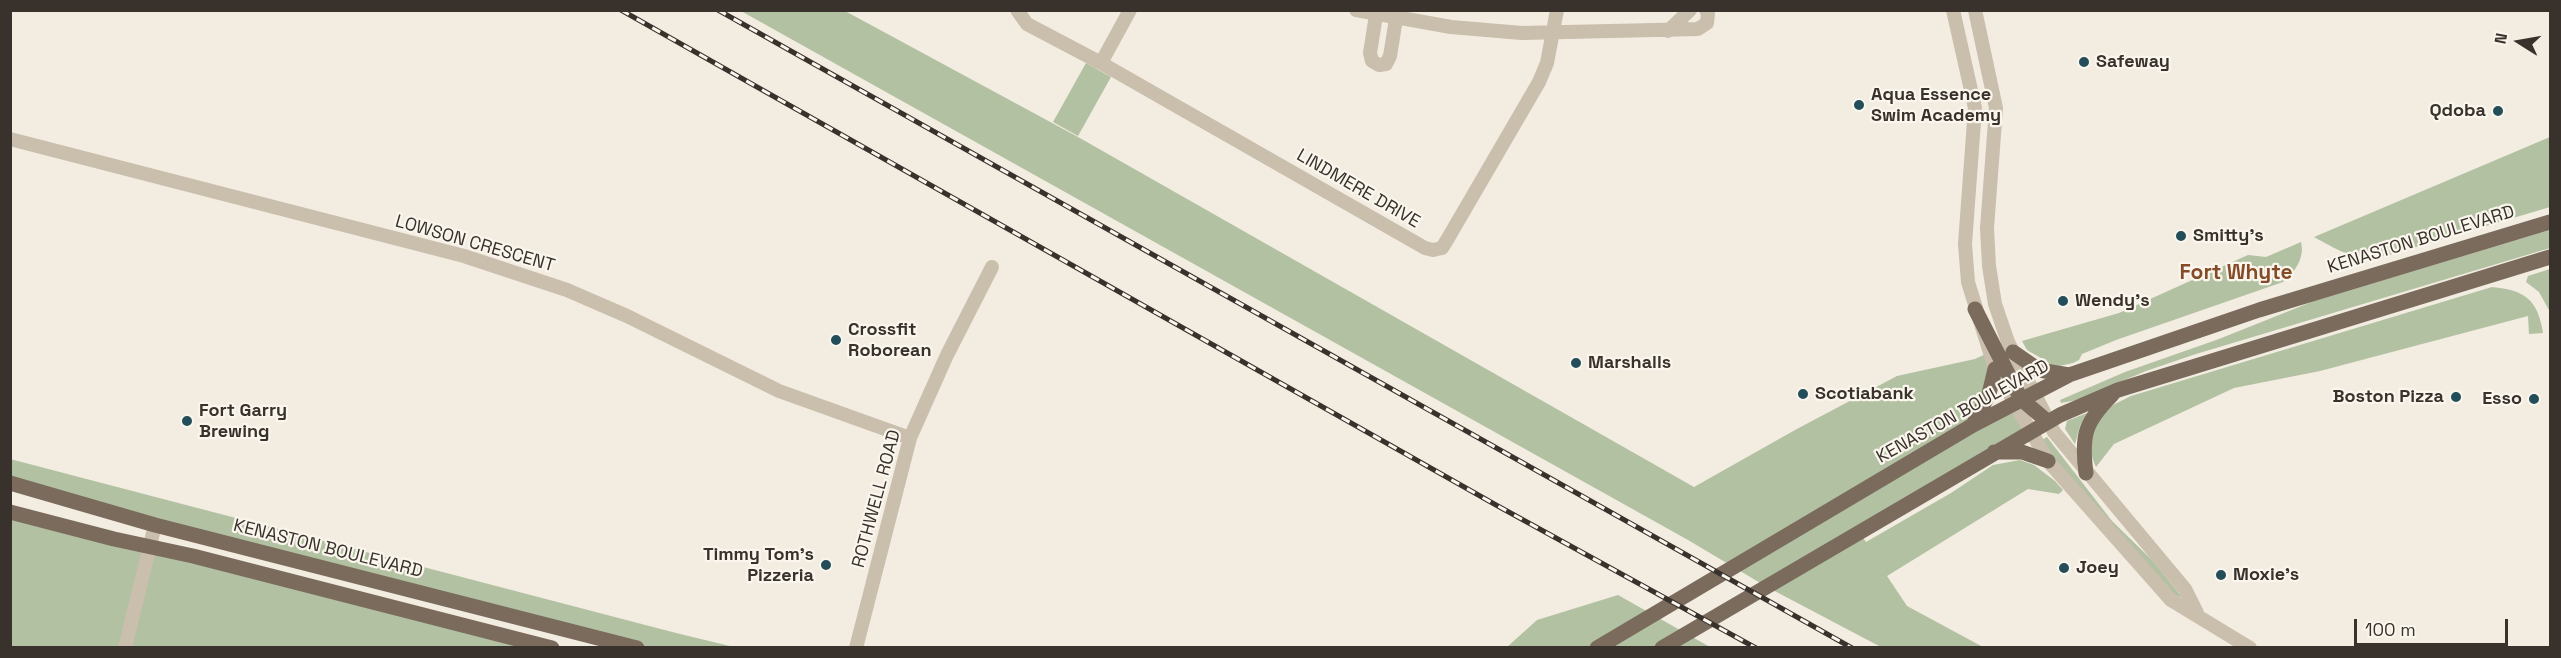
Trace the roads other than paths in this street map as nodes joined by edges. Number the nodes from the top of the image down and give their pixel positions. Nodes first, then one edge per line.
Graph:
1 (1017, 10) edge
2 (1130, 10) edge
3 (1356, 10) edge
4 (1557, 10) edge
5 (1690, 10) edge
6 (1706, 10) edge
7 (1953, 10) edge
8 (1975, 10) edge
9 (1376, 15) junction
10 (1396, 19) junction
11 (1668, 31) junction
12 (1552, 34) junction
13 (1101, 63) junction
14 (10, 139) edge
15 (2550, 222) edge
16 (2550, 258) edge
17 (992, 267) dead end
18 (1975, 309) junction
19 (2013, 352) junction
20 (1995, 369) junction
21 (2069, 375) junction
22 (2118, 390) junction
23 (2022, 398) junction
24 (2047, 422) junction
25 (1973, 425) junction
26 (2028, 431) junction
27 (910, 438) junction
28 (1994, 452) junction
29 (2048, 460) junction
30 (2086, 472) junction
31 (10, 483) edge
32 (10, 512) edge
33 (155, 525) junction
34 (151, 546) junction
35 (2197, 614) junction
36 (125, 648) edge
37 (552, 648) edge
38 (637, 648) edge
39 (856, 648) edge
40 (1597, 648) edge
41 (1662, 648) edge
42 (2250, 648) edge

1 - 13 street, LINDMERE DRIVE
2 - 13 street
3 - 9 street
4 - 12 street, LINDMERE DRIVE
5 - 11 street
6 - 11 street
7 - 18 street
8 - 19 street
9 - 10 street
9 - 10 street
10 - 12 street
11 - 12 street
12 - 13 street, LINDMERE DRIVE
14 - 27 street, LOWSON CRESCENT
15 - 21 main road, KENASTON BOULEVARD
16 - 22 main road
17 - 27 street, ROTHWELL ROAD
18 - 20 street
18 - 23 main road
19 - 21 main road
19 - 23 street
20 - 23 street
20 - 25 main road
21 - 23 main road, KENASTON BOULEVARD
22 - 24 main road
22 - 30 main road
23 - 24 main road
23 - 25 main road, KENASTON BOULEVARD
23 - 26 street
24 - 26 main road
24 - 30 street
25 - 40 main road, KENASTON BOULEVARD
26 - 28 main road
26 - 29 street
27 - 39 street, ROTHWELL ROAD
28 - 29 main road
28 - 41 main road
29 - 35 street
30 - 35 street
31 - 33 main road, KENASTON BOULEVARD
32 - 34 main road
33 - 34 street
33 - 38 main road, KENASTON BOULEVARD
34 - 36 street
34 - 37 main road
35 - 42 street

